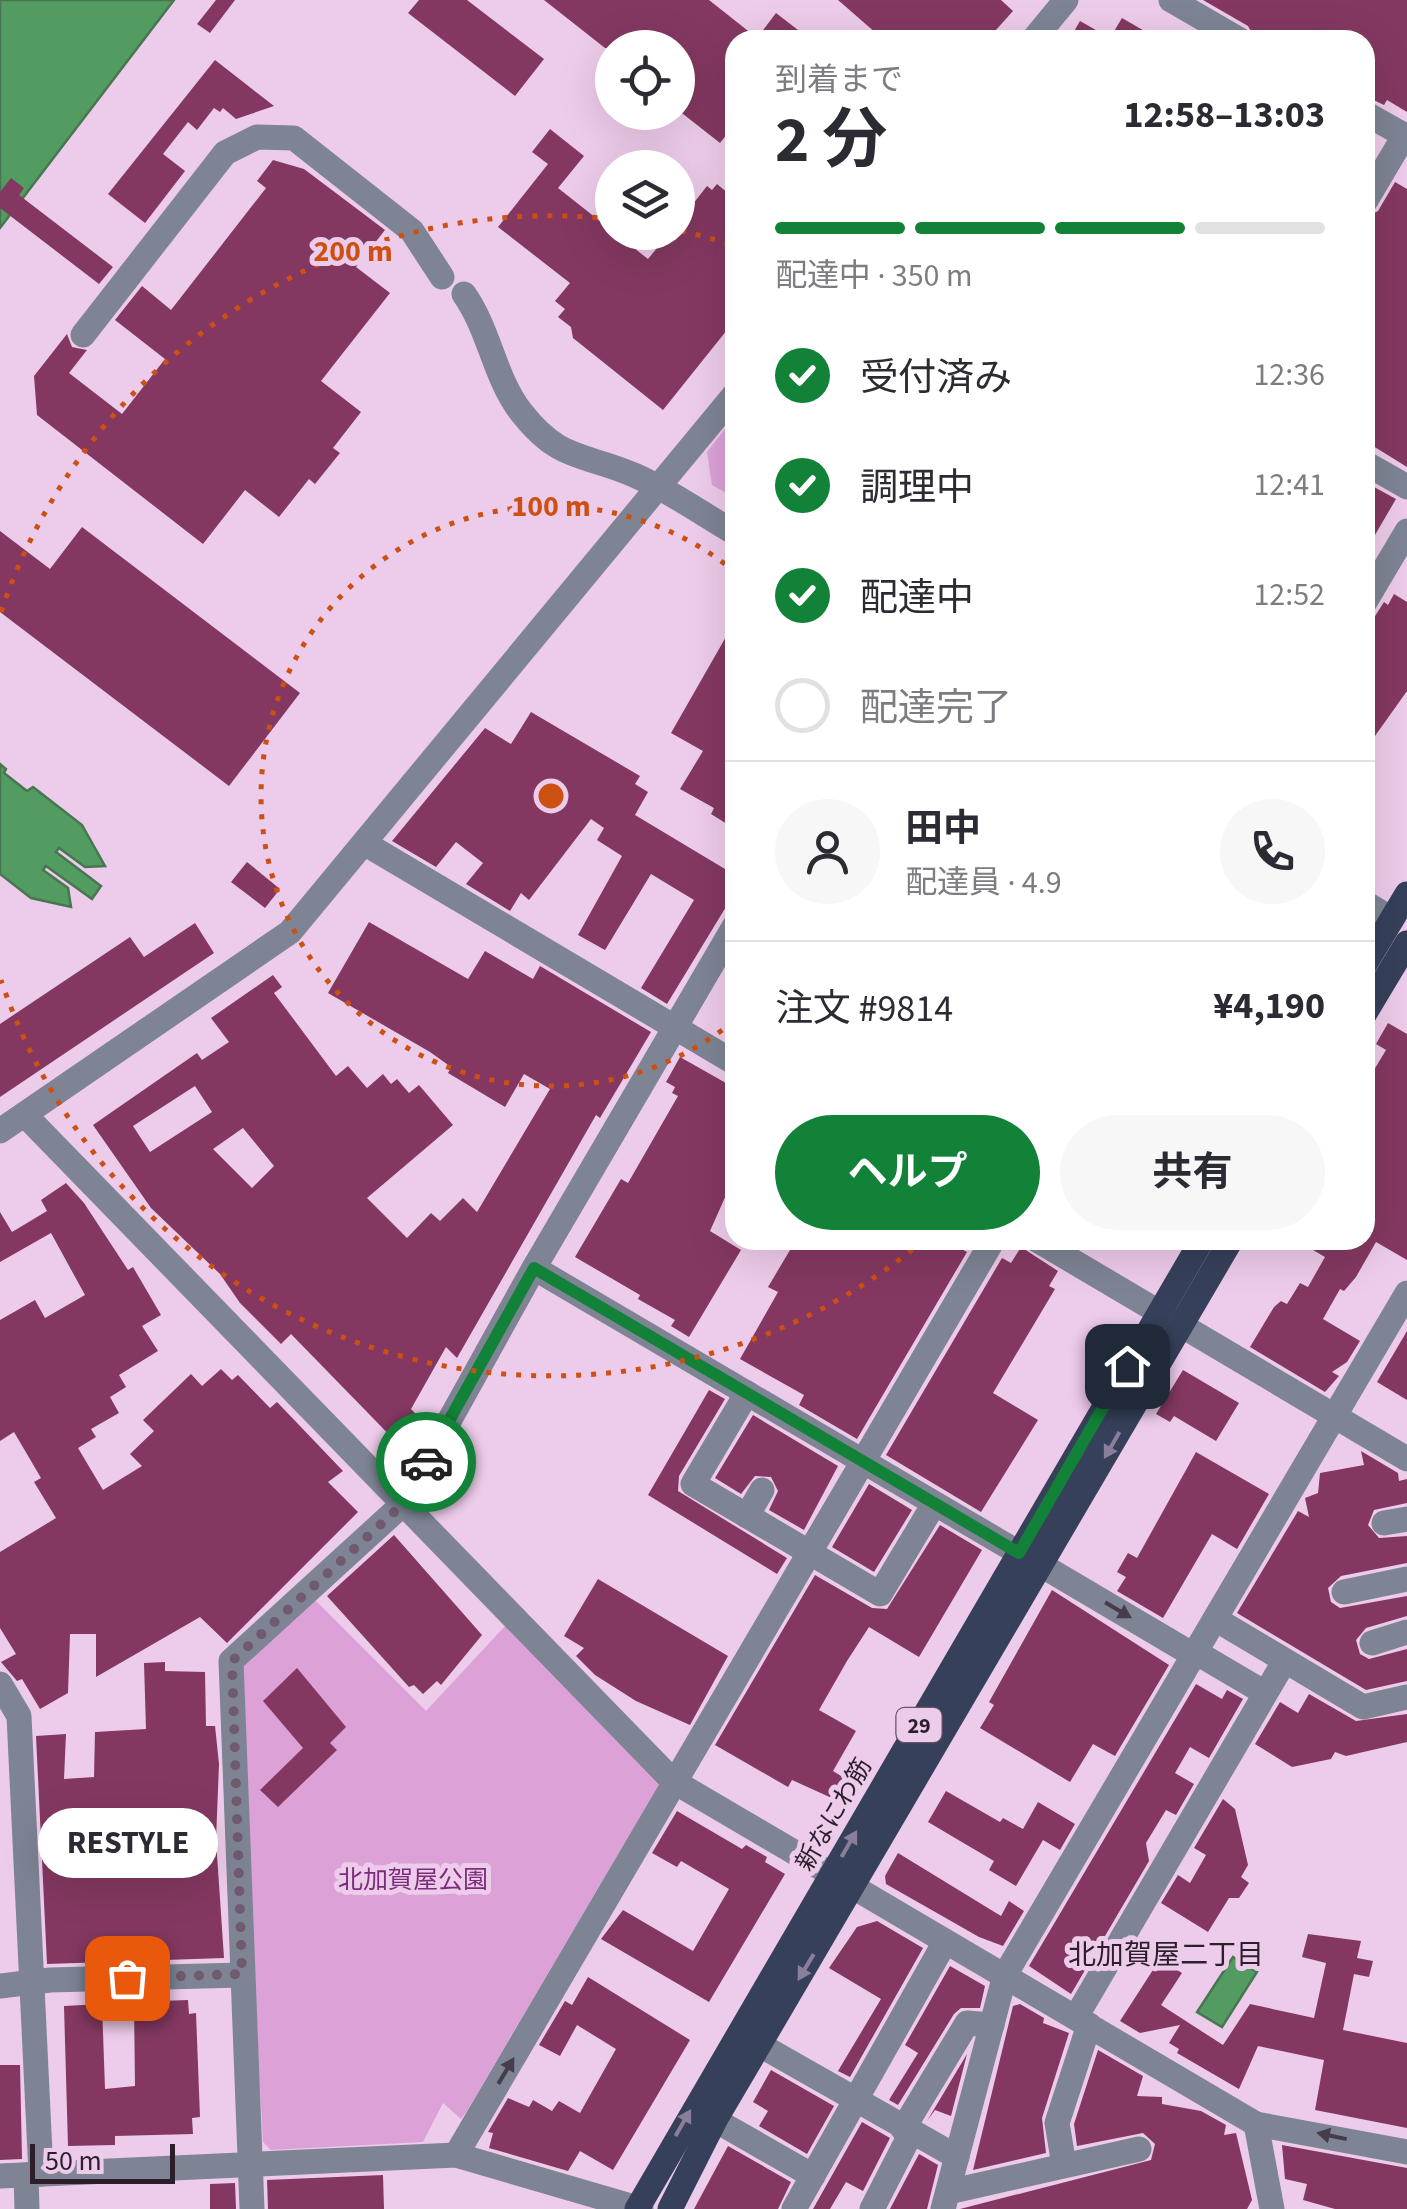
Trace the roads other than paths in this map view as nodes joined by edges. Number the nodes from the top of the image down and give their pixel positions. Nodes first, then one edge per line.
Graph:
1 (1066, 0) edge
2 (1171, 0) edge
3 (1041, 30) edge
4 (1223, 30) edge
5 (1375, 119) edge
6 (1406, 137) edge
7 (1375, 186) edge
8 (442, 277) dead end
9 (464, 294) dead end
10 (82, 335) dead end
11 (725, 406) edge
12 (1375, 468) edge
13 (1407, 487) edge
14 (656, 488) junction
15 (725, 527) edge
16 (1407, 531) edge
17 (1375, 585) edge
18 (364, 843) junction
19 (1407, 894) edge
20 (1375, 909) edge
21 (1400, 924) edge
22 (725, 942) edge
23 (1407, 942) edge
24 (1375, 953) edge
25 (1375, 997) edge
26 (674, 1028) junction
27 (725, 1058) edge
28 (8, 1122) edge
29 (986, 1250) edge
30 (1054, 1250) edge
31 (1198, 1250) edge
32 (1224, 1250) edge
33 (534, 1268) junction
34 (1407, 1294) edge
35 (1170, 1319) junction
36 (747, 1393) junction
37 (1334, 1416) junction
38 (1407, 1460) edge
39 (862, 1461) junction
40 (762, 1490) dead end
41 (403, 1504) junction
42 (934, 1504) junction
43 (747, 1516) junction
44 (808, 1552) junction
45 (1030, 1559) junction
46 (1407, 1579) edge
47 (1344, 1592) dead end
48 (1216, 1620) junction
49 (1407, 1632) edge
50 (1372, 1643) dead end
51 (1196, 1654) junction
52 (1284, 1662) junction
53 (0, 1684) edge
54 (1265, 1694) junction
55 (1407, 1696) edge
56 (673, 1781) junction
57 (841, 1883) junction
58 (945, 1942) junction
59 (242, 1974) junction
60 (1004, 1975) junction
61 (0, 1986) edge
62 (30, 1986) junction
63 (1082, 2021) junction
64 (992, 2025) junction
65 (760, 2045) junction
66 (856, 2101) junction
67 (715, 2120) junction
68 (1256, 2124) junction
69 (907, 2131) junction
70 (1140, 2149) dead end
71 (1407, 2152) edge
72 (456, 2155) junction
73 (957, 2157) junction
74 (250, 2163) junction
75 (1064, 2164) junction
76 (33, 2175) junction
77 (0, 2176) edge
78 (813, 2176) junction
79 (946, 2200) edge
80 (27, 2209) edge
81 (252, 2209) edge
82 (638, 2209) edge
83 (670, 2209) edge
84 (794, 2209) edge
85 (872, 2209) edge
86 (1272, 2209) edge

1 - 3 street
2 - 4 street
5 - 6 street
6 - 7 street
8 - 10 street
9 - 14 street
11 - 14 street
12 - 13 street
14 - 15 street
14 - 18 street
16 - 17 street
18 - 26 street
18 - 28 street
19 - 21 main road
20 - 21 street
21 - 24 main road
22 - 26 street
23 - 25 main road
26 - 27 street
26 - 33 street
28 - 41 street
29 - 39 street
30 - 35 street
31 - 35 main road, 新なにわ筋 / 29
32 - 35 main road, 新なにわ筋 / 29
33 - 36 street
33 - 41 street
34 - 37 street
35 - 37 street
35 - 45 main road, 新なにわ筋 / 29
36 - 39 street
36 - 43 street
37 - 38 street
37 - 48 street
39 - 42 street
39 - 44 street
40 - 43 street
41 - 56 street
41 - 59 street
42 - 44 street
42 - 45 street
43 - 44 street
44 - 56 street
45 -> 51 street
45 - 57 main road, 新なにわ筋 / 29
46 - 47 street
48 - 51 street
48 - 52 street
49 - 50 street
51 - 54 street
51 - 60 street
52 - 54 street
52 - 55 street
53 - 62 street
54 - 63 street
56 - 57 street
72 -> 56 street
57 - 58 street
57 -> 65 main road, 新なにわ筋 / 29
82 -> 57 main road, 新なにわ筋 / 29
58 - 60 street
58 - 66 street
59 - 62 street
59 - 74 street
60 - 63 street
60 - 64 street
61 - 62 street
62 - 76 street
63 - 68 street
63 - 75 street
64 - 69 street
64 - 73 street
65 - 66 street
65 - 67 main road, 新なにわ筋 / 29
66 - 69 street
66 - 78 street
67 - 78 street
67 - 83 main road, 新なにわ筋 / 29
71 -> 68 street
68 - 86 street
69 - 73 street
69 - 85 street
70 - 75 street
72 - 74 street
72 - 82 street
73 - 79 street
74 - 76 street
74 - 81 street
75 - 79 street
76 - 77 street
76 - 80 street
78 - 84 street

